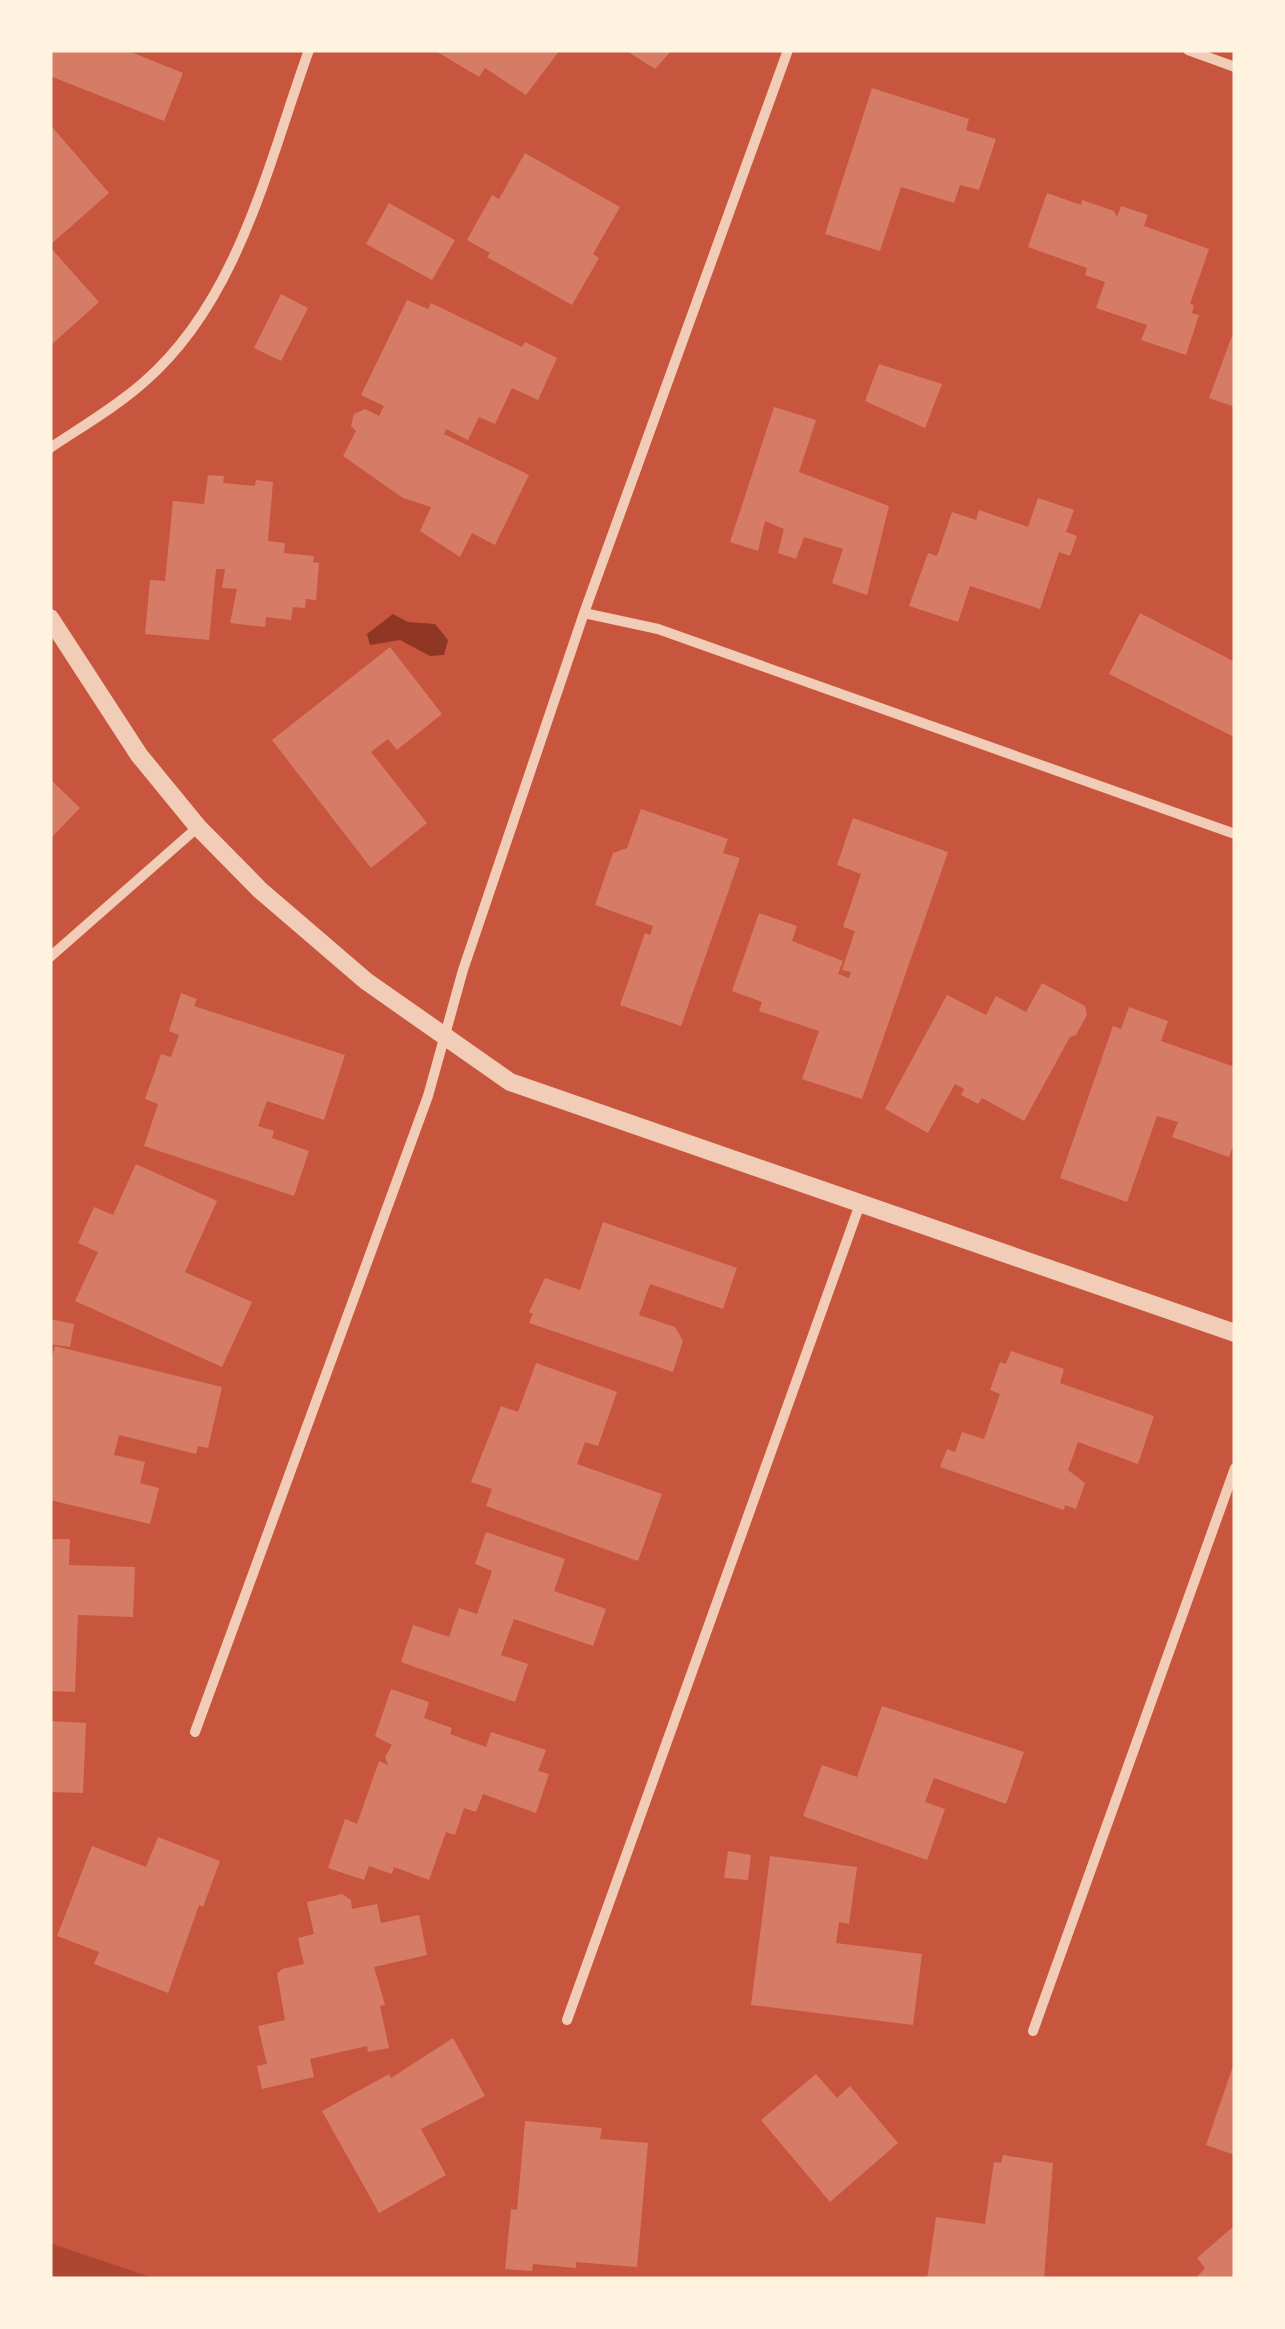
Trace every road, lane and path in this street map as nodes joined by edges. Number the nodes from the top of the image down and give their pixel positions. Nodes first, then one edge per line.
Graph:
1 (309, 50) edge
2 (788, 50) edge
3 (1188, 50) edge
4 (1235, 66) edge
5 (50, 448) edge
6 (584, 613) junction
7 (50, 618) edge
8 (198, 826) junction
9 (1235, 834) edge
10 (50, 957) edge
11 (443, 1036) junction
12 (860, 1204) junction
13 (1235, 1332) edge
14 (1235, 1468) edge
15 (194, 1732) dead end
16 (567, 2020) dead end
17 (1033, 2031) dead end

1 - 5 street
2 - 6 street
3 - 4 street
6 - 9 street
6 - 11 street
7 - 8 street
8 - 10 street
8 - 11 street
11 - 12 street
11 - 15 street
12 - 13 street
12 - 16 street
14 - 17 street

